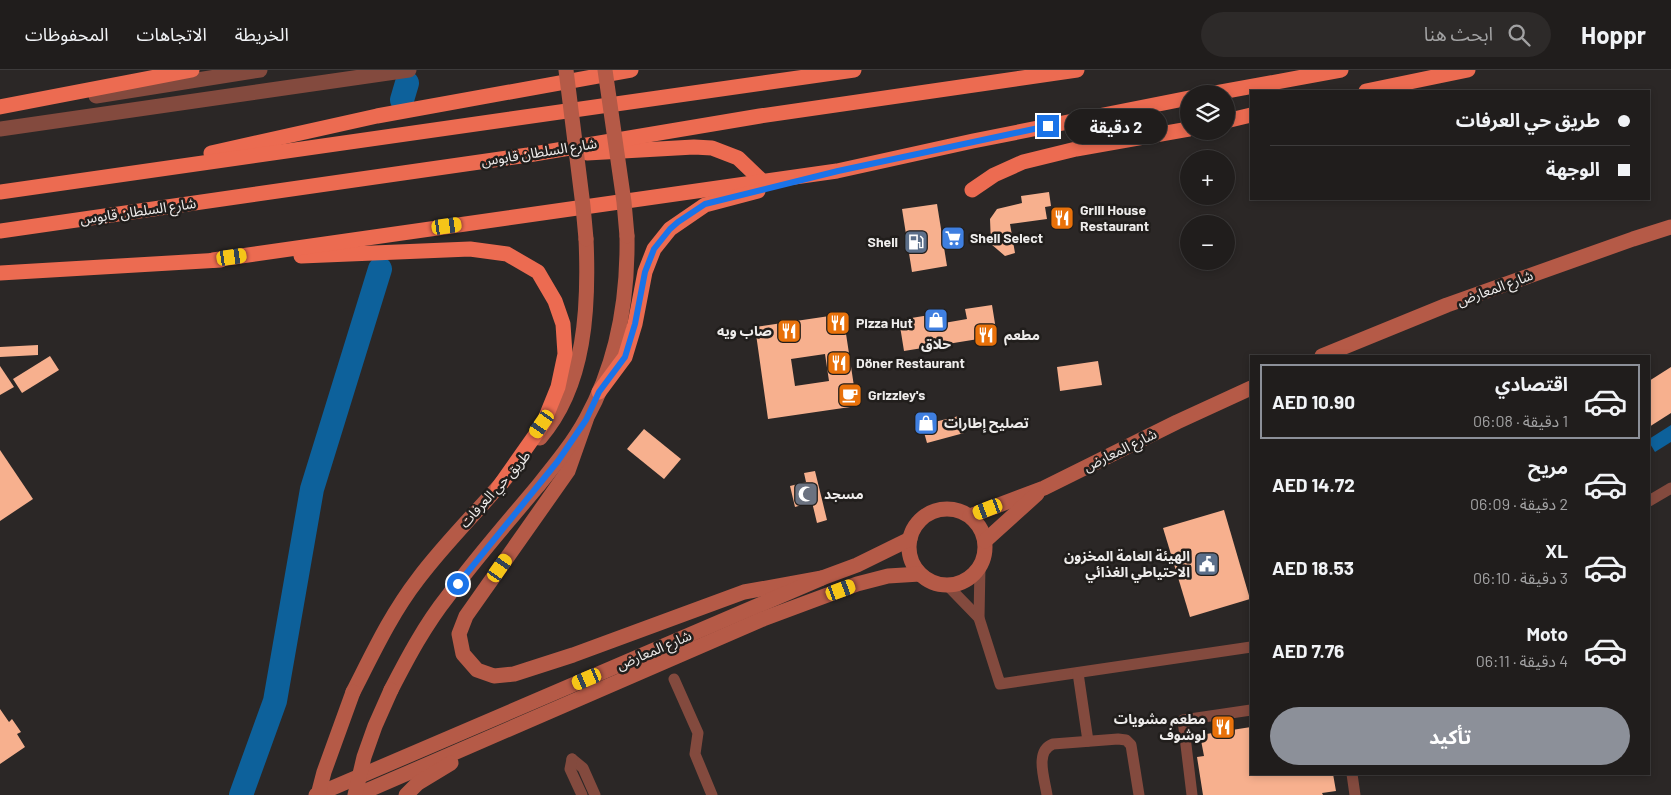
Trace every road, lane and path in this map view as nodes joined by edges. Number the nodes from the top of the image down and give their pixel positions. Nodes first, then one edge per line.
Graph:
1 (192, 70) edge
2 (260, 70) edge
3 (410, 70) edge
4 (605, 70) edge
5 (631, 70) edge
6 (854, 70) edge
7 (1077, 70) edge
8 (1341, 70) edge
9 (1468, 70) edge
10 (564, 71) edge
11 (1235, 89) edge
12 (1371, 90) edge
13 (1180, 100) edge
14 (30, 103) junction
15 (0, 109) edge
16 (1250, 115) edge
17 (1235, 119) edge
18 (0, 128) edge
19 (1180, 131) edge
20 (528, 155) junction
21 (838, 171) junction
22 (99, 178) junction
23 (760, 179) dead end
24 (972, 190) dead end
25 (0, 192) edge
26 (624, 202) junction
27 (583, 206) junction
28 (1671, 227) edge
29 (0, 231) edge
30 (212, 260) junction
31 (0, 273) edge
32 (1324, 355) edge
33 (1250, 388) edge
34 (599, 392) junction
35 (586, 420) junction
36 (498, 488) junction
37 (1044, 488) junction
38 (1671, 488) edge
39 (1650, 500) edge
40 (970, 516) junction
41 (910, 539) junction
42 (985, 541) junction
43 (980, 566) junction
44 (920, 574) junction
45 (822, 578) junction
46 (947, 585) junction
47 (979, 618) junction
48 (1250, 649) edge
49 (1078, 672) junction
50 (674, 680) dead end
51 (1250, 710) edge
52 (501, 733) junction
53 (1088, 741) junction
54 (1352, 775) edge
55 (317, 795) edge
56 (356, 795) edge
57 (406, 795) edge
58 (582, 795) edge
59 (595, 795) edge
60 (712, 795) edge
61 (1047, 795) edge
62 (1139, 795) edge
63 (1192, 795) edge
64 (1355, 795) edge

1 - 14 highway
2 - 14 street
3 - 18 street
4 - 26 main road, طريق حي العرفات, bridge
5 - 22 highway
6 - 22 highway
7 - 20 highway, شارع السلطان قابوس
8 - 11 highway
9 - 12 highway
10 - 27 main road, طريق حي العرفات, bridge
13 - 21 highway
14 - 15 highway
16 - 17 highway
19 - 24 highway
20 - 23 highway
20 - 29 highway, شارع السلطان قابوس
21 - 26 highway
21 - 34 highway
22 - 25 highway
26 - 27 highway
26 - 34 main road, طريق حي العرفات, bridge
27 - 30 highway
27 - 36 main road, طريق حي العرفات, bridge
28 - 32 main road, شارع المعارض
30 - 31 highway
30 - 36 highway
33 - 37 main road, شارع المعارض
34 - 35 main road, طريق حي العرفات
35 - 45 main road
35 - 56 main road, طريق حي العرفات, bridge
36 - 55 main road, طريق حي العرفات, bridge
37 - 40 main road, شارع المعارض
37 - 42 main road, شارع المعارض
38 - 39 street
40 - 41 main road
40 - 42 main road
41 - 44 main road
41 - 45 main road, شارع المعارض
42 - 43 main road
43 - 46 main road
43 - 47 street
44 - 46 main road
44 - 52 main road, شارع المعارض
45 - 55 main road, شارع المعارض
46 - 47 street
47 - 49 street
48 - 49 street
49 - 53 street
50 - 60 street
51 - 63 street
52 - 56 main road, شارع المعارض
52 - 57 main road
53 - 61 street
53 - 62 street
54 - 64 street
58 - 59 street

